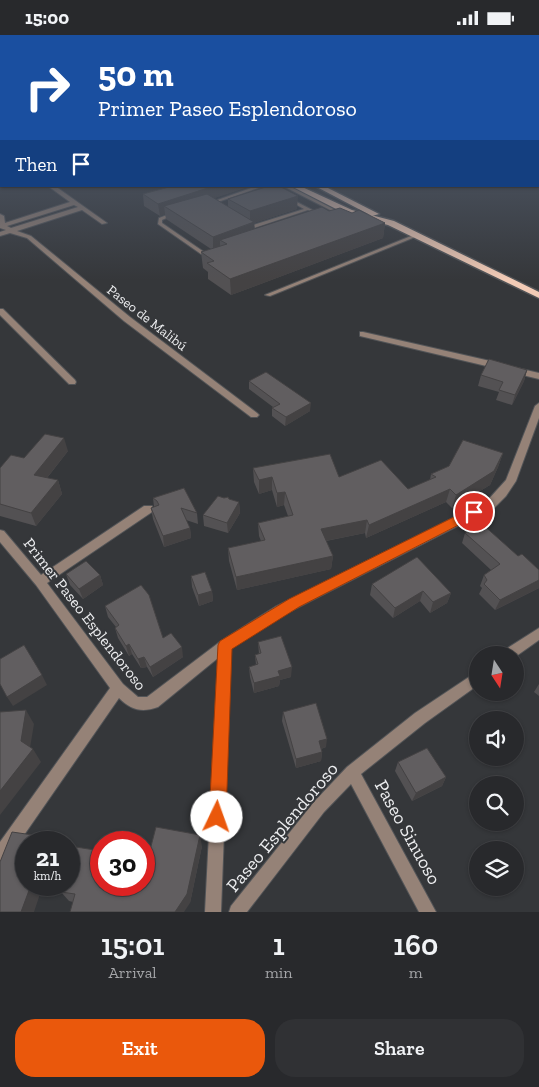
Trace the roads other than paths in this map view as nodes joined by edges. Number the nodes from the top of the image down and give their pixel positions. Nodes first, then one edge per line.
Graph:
1 (67, 198) edge
2 (227, 198) edge
3 (287, 198) edge
4 (312, 198) edge
5 (317, 198) edge
6 (344, 198) edge
7 (74, 203) junction
8 (363, 207) junction
9 (215, 208) edge
10 (82, 209) junction
11 (307, 209) junction
12 (181, 212) edge
13 (346, 213) junction
14 (1, 215) edge
15 (334, 216) edge
16 (17, 220) junction
17 (318, 221) edge
18 (385, 221) junction
19 (104, 223) dead end
20 (242, 224) edge
21 (1, 225) edge
22 (25, 226) junction
23 (249, 228) junction
24 (10, 231) junction
25 (256, 232) edge
26 (0, 234) edge
27 (418, 235) junction
28 (29, 237) junction
29 (216, 253) edge
30 (268, 295) dead end
31 (539, 295) edge
32 (0, 311) edge
33 (363, 334) dead end
34 (539, 376) edge
35 (72, 382) dead end
36 (539, 405) edge
37 (254, 415) dead end
38 (148, 509) dead end
39 (0, 534) edge
40 (40, 582) junction
41 (539, 633) edge
42 (225, 645) junction
43 (521, 646) edge
44 (469, 683) edge
45 (118, 688) junction
46 (352, 772) junction
47 (0, 855) edge
48 (213, 912) edge
49 (237, 912) edge
50 (428, 912) edge

1 - 7 street
2 - 9 lane
3 - 11 lane
4 - 13 lane
5 - 13 main road
6 - 8 main road
7 - 10 street
7 - 16 street
8 - 13 lane
8 - 18 main road
10 - 19 street
10 - 22 street
11 - 17 lane
11 - 23 lane
12 - 29 lane
13 - 15 lane
13 - 18 main road
14 - 16 street
14 - 21 street
16 - 21 street
16 - 22 street
18 - 27 main road
20 - 23 lane
21 - 24 street, Paseo de Malibú
22 - 24 street
22 - 28 street
23 - 25 lane
24 - 26 street
24 - 28 street, Paseo de Malibú
27 - 30 lane
27 - 31 main road
28 - 37 street, Paseo de Malibú
32 - 35 street
33 - 34 street
36 - 42 street, Primer Paseo Esplendoroso
38 - 40 street
39 - 40 street, Primer Paseo Esplendoroso
40 - 45 street, Primer Paseo Esplendoroso
41 - 43 street
42 - 45 street, Primer Paseo Esplendoroso
42 - 48 street
44 - 46 street, Paseo Esplendoroso
45 - 47 street
46 - 49 street, Paseo Esplendoroso
46 - 50 street, Paseo Sinuoso

